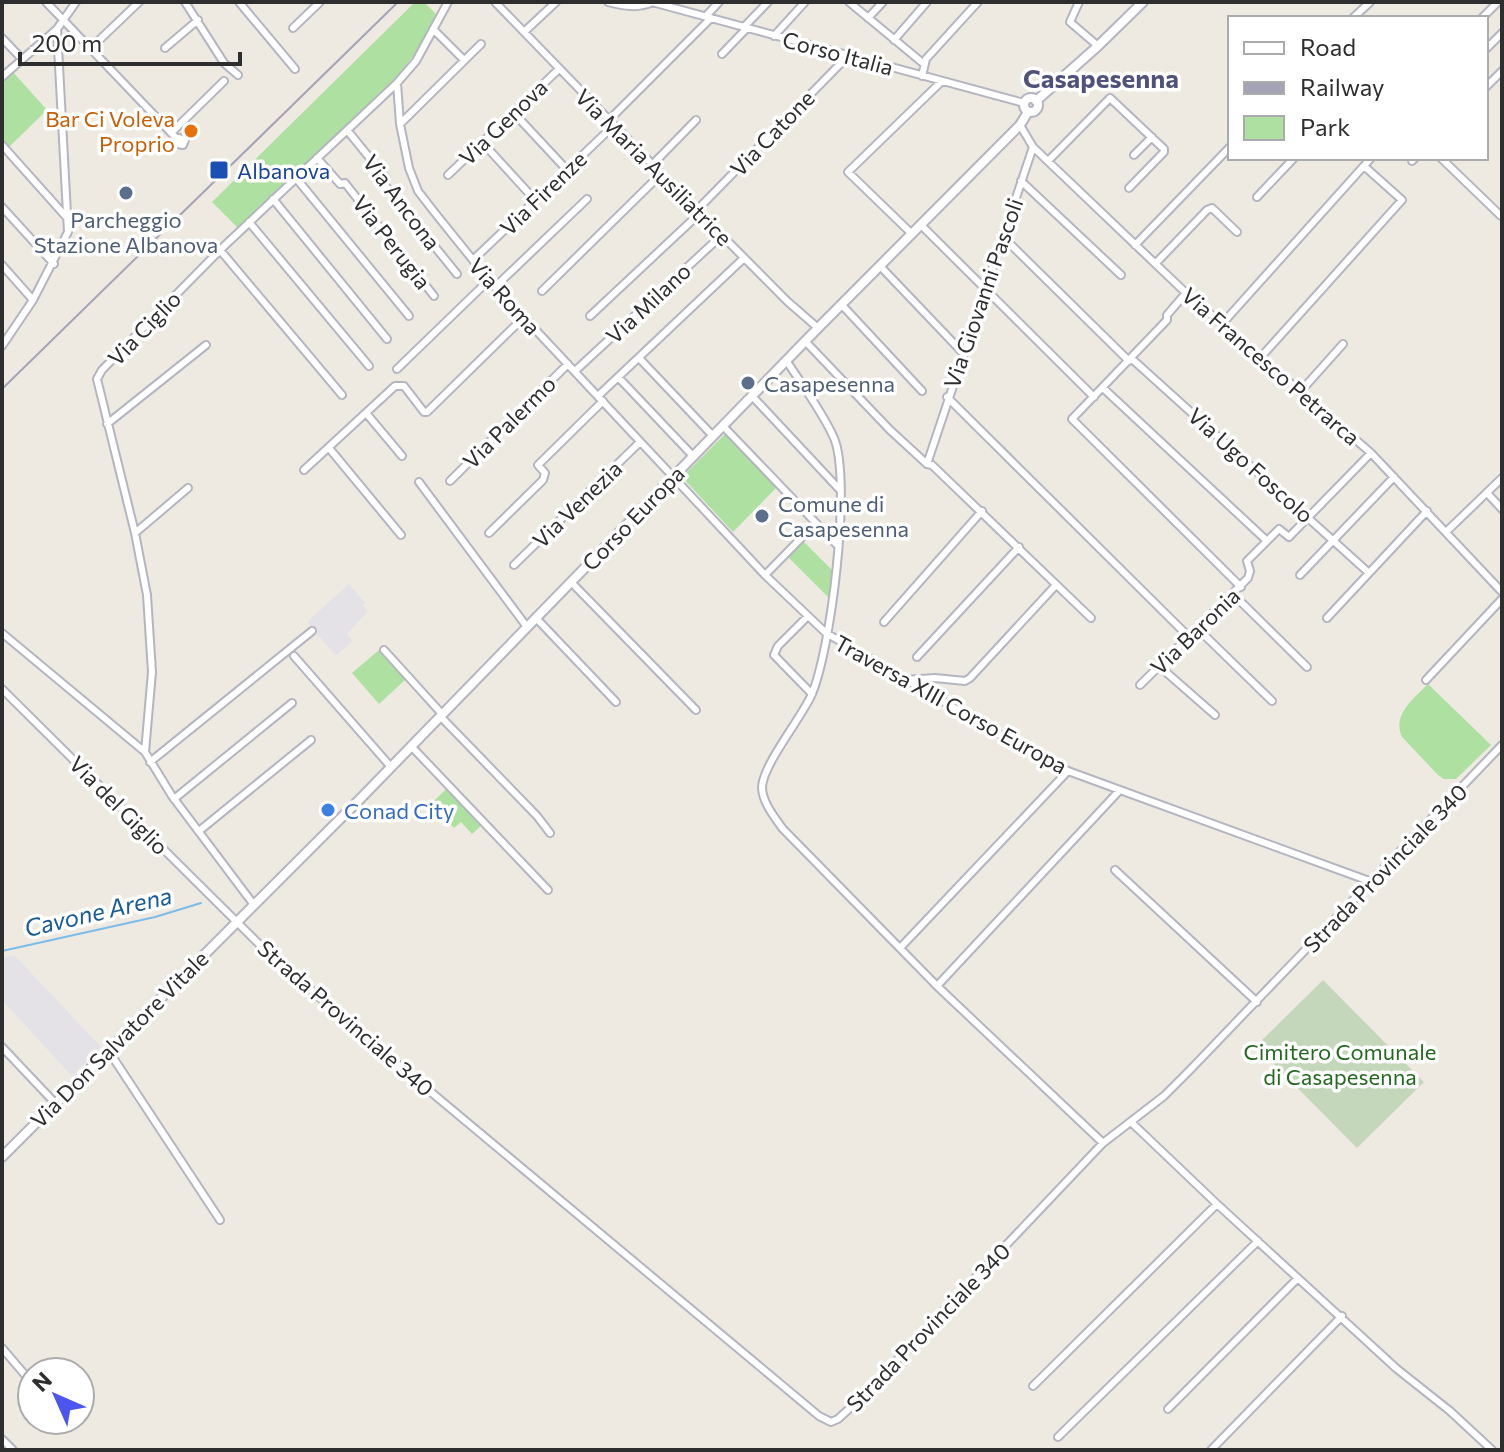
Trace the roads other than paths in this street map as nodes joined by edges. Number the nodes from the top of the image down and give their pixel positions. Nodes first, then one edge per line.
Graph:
1 (46, 2) edge
2 (76, 2) edge
3 (139, 2) edge
4 (185, 2) edge
5 (239, 2) edge
6 (320, 2) edge
7 (448, 2) edge
8 (495, 2) edge
9 (556, 2) edge
10 (608, 2) edge
11 (652, 2) edge
12 (719, 2) edge
13 (768, 2) edge
14 (805, 2) edge
15 (849, 2) edge
16 (883, 2) edge
17 (927, 2) edge
18 (978, 2) edge
19 (1079, 2) edge
20 (1143, 2) edge
21 (1370, 2) edge
22 (664, 4) edge
23 (1355, 16) edge
24 (708, 17) junction
25 (868, 18) junction
26 (198, 20) junction
27 (64, 21) junction
28 (293, 28) dead end
29 (746, 28) junction
30 (57, 29) junction
31 (433, 29) junction
32 (524, 32) junction
33 (774, 36) junction
34 (2, 38) edge
35 (894, 40) junction
36 (481, 44) dead end
37 (1098, 46) junction
38 (91, 48) junction
39 (165, 48) dead end
40 (722, 54) dead end
41 (848, 56) junction
42 (22, 59) junction
43 (464, 60) junction
44 (924, 64) junction
45 (295, 69) dead end
46 (559, 69) junction
47 (238, 75) dead end
48 (922, 76) junction
49 (2, 77) edge
50 (224, 81) dead end
51 (942, 81) junction
52 (397, 83) junction
53 (1026, 107) junction
54 (513, 112) junction
55 (696, 120) dead end
56 (610, 123) junction
57 (400, 124) junction
58 (1020, 125) junction
59 (347, 130) junction
60 (171, 133) junction
61 (1152, 137) junction
62 (178, 140) dead end
63 (482, 142) junction
64 (2, 145) edge
65 (1033, 147) junction
66 (1228, 149) edge
67 (1134, 155) dead end
68 (317, 158) junction
69 (1292, 160) edge
70 (1369, 160) edge
71 (1443, 160) edge
72 (1048, 161) junction
73 (652, 165) junction
74 (1364, 166) junction
75 (567, 170) junction
76 (661, 174) junction
77 (448, 175) dead end
78 (296, 178) junction
79 (1021, 181) junction
80 (1129, 188) dead end
81 (1257, 197) dead end
82 (273, 199) junction
83 (587, 199) dead end
84 (535, 200) junction
85 (2, 207) edge
86 (698, 212) junction
87 (1501, 216) edge
88 (70, 221) junction
89 (249, 222) junction
90 (921, 225) junction
91 (1237, 232) dead end
92 (912, 234) junction
93 (722, 235) junction
94 (1002, 236) junction
95 (1135, 245) junction
96 (220, 250) junction
97 (744, 258) junction
98 (473, 260) junction
99 (1156, 263) junction
100 (54, 264) junction
101 (2, 265) edge
102 (880, 266) junction
103 (457, 274) dead end
104 (1121, 275) dead end
105 (489, 280) junction
106 (495, 287) junction
107 (984, 289) junction
108 (542, 291) dead end
109 (1186, 293) junction
110 (434, 296) dead end
111 (33, 300) junction
112 (841, 304) junction
113 (409, 316) dead end
114 (590, 316) dead end
115 (523, 318) junction
116 (1222, 324) junction
117 (2, 327) edge
118 (818, 328) junction
119 (10, 336) junction
120 (387, 339) dead end
121 (805, 341) junction
122 (1343, 344) dead end
123 (206, 345) dead end
124 (2, 346) edge
125 (963, 353) junction
126 (1261, 357) junction
127 (639, 358) junction
128 (786, 360) junction
129 (1131, 360) junction
130 (568, 364) junction
131 (369, 366) dead end
132 (397, 369) dead end
133 (575, 371) junction
134 (618, 377) junction
135 (1103, 388) junction
136 (922, 391) dead end
137 (1301, 391) junction
138 (342, 395) dead end
139 (752, 396) junction
140 (947, 397) junction
141 (1094, 397) junction
142 (600, 399) junction
143 (366, 413) junction
144 (107, 424) junction
145 (723, 426) junction
146 (713, 436) junction
147 (640, 442) junction
148 (329, 448) junction
149 (1371, 453) junction
150 (402, 456) dead end
151 (693, 456) junction
152 (927, 464) junction
153 (304, 470) dead end
154 (673, 477) junction
155 (1394, 477) junction
156 (1502, 478) edge
157 (450, 481) dead end
158 (419, 482) dead end
159 (188, 488) dead end
160 (840, 491) junction
161 (1487, 493) junction
162 (1502, 509) edge
163 (982, 511) junction
164 (1427, 511) junction
165 (1308, 517) junction
166 (816, 523) junction
167 (1446, 532) junction
168 (135, 533) junction
169 (489, 533) dead end
170 (401, 535) dead end
171 (1266, 540) junction
172 (1333, 540) junction
173 (838, 546) junction
174 (1019, 547) junction
175 (514, 565) dead end
176 (1369, 573) junction
177 (765, 575) junction
178 (1300, 575) dead end
179 (1502, 579) edge
180 (571, 582) junction
181 (1056, 585) junction
182 (1496, 585) junction
183 (1241, 587) junction
184 (1502, 592) edge
185 (1234, 595) junction
186 (1502, 599) edge
187 (807, 617) junction
188 (536, 618) junction
189 (1091, 618) dead end
190 (1327, 618) dead end
191 (884, 622) dead end
192 (527, 627) junction
193 (1198, 629) junction
194 (312, 631) dead end
195 (2, 633) edge
196 (826, 633) junction
197 (1189, 637) junction
198 (384, 650) dead end
199 (294, 656) dead end
200 (917, 657) dead end
201 (1159, 666) junction
202 (1307, 667) dead end
203 (905, 680) junction
204 (1426, 680) dead end
205 (1140, 685) dead end
206 (2, 689) edge
207 (812, 694) junction
208 (1272, 701) dead end
209 (616, 702) dead end
210 (292, 703) dead end
211 (696, 710) dead end
212 (441, 715) junction
213 (1215, 715) dead end
214 (311, 740) dead end
215 (1502, 745) edge
216 (411, 746) junction
217 (145, 752) junction
218 (150, 762) junction
219 (391, 767) junction
220 (1068, 771) junction
221 (1119, 791) junction
222 (174, 799) junction
223 (199, 831) junction
224 (550, 833) dead end
225 (1115, 870) dead end
226 (1372, 882) junction
227 (548, 890) dead end
228 (254, 905) junction
229 (236, 922) junction
230 (900, 948) junction
231 (937, 986) junction
232 (1257, 1002) junction
233 (2, 1047) edge
234 (108, 1050) junction
235 (55, 1103) junction
236 (1132, 1123) junction
237 (1103, 1143) junction
238 (2, 1157) edge
239 (1217, 1204) junction
240 (220, 1220) dead end
241 (1258, 1241) junction
242 (1298, 1278) junction
243 (1342, 1316) junction
244 (2, 1348) edge
245 (16, 1364) edge
246 (1033, 1386) dead end
247 (1168, 1409) dead end
248 (1058, 1437) dead end
249 (2, 1439) edge
250 (13, 1450) edge
251 (1211, 1450) edge
252 (1492, 1450) edge

1 - 27 street
2 - 27 street
3 - 38 street
4 - 26 street
5 - 45 street
6 - 28 street
7 - 31 street, Via Ciglio
8 - 32 street, Via Maria Ausiliatrice
9 - 32 street
10 - 11 street, Corso Italia
11 - 22 street, Corso Italia
12 - 24 street, Via Firenze
13 - 29 street
14 - 33 street
15 - 25 street
16 - 25 street
17 - 35 street
18 - 44 street
19 - 37 street
20 - 37 street, Corso Europa
21 - 23 street
22 - 24 street, Corso Italia
24 - 29 street, Corso Italia
24 - 56 street, Via Firenze
25 - 35 street
26 - 39 street
26 - 47 street
27 - 30 street
27 - 38 street
29 - 33 street, Corso Italia
29 - 40 street
30 - 42 street
30 - 88 street
31 - 43 street
31 - 52 street, Via Ciglio
32 - 46 street, Via Maria Ausiliatrice
33 - 41 street, Corso Italia
34 - 42 street
35 - 44 street
36 - 43 street
37 - 53 street, Corso Europa
38 - 60 street
41 - 48 street, Corso Italia
41 - 86 street, Via Catone
42 - 49 street
43 - 57 street
44 - 48 street
46 - 54 street, Via Genova
46 - 56 street, Via Maria Ausiliatrice
48 - 51 street, Corso Italia
50 - 60 street
51 - 53 street, Corso Italia
51 - 92 street
52 - 57 street, Via Roma
52 - 59 street, Via Ciglio
53 - 58 street, Corso Europa
54 - 63 street, Via Genova
54 - 75 street
55 - 73 street
56 - 73 street, Via Maria Ausiliatrice
56 - 75 street, Via Firenze
57 - 98 street, Via Roma
58 - 65 street
58 - 90 street, Corso Europa
59 - 68 street, Via Ciglio
59 - 103 street, Via Ancona
60 - 62 street
61 - 67 street
61 - 72 street
61 - 80 street
63 - 77 street, Via Genova
63 - 84 street
64 - 88 street
65 - 72 street, Via Francesco Petrarca
65 - 79 street, Via Giovanni Pascoli
66 - 95 street
68 - 78 street, Via Ciglio
68 - 110 street, Via Perugia
69 - 81 street
70 - 74 street
71 - 87 street
72 - 95 street, Via Francesco Petrarca
73 - 76 street, Via Maria Ausiliatrice
74 - 116 street
74 - 126 street
75 - 84 street, Via Firenze
76 - 86 street, Via Maria Ausiliatrice
76 - 108 street
78 - 82 street, Via Ciglio
78 - 113 street
79 - 94 street, Via Giovanni Pascoli
79 - 104 street
82 - 89 street, Via Ciglio
82 - 120 street
83 - 106 street
84 - 98 street, Via Firenze
85 - 100 street
86 - 93 street, Via Maria Ausiliatrice
86 - 114 street, Via Catone
88 - 100 street
89 - 96 street, Via Ciglio
89 - 131 street
90 - 92 street, Corso Europa
90 - 107 street
91 - 99 street
92 - 102 street, Corso Europa
93 - 97 street, Via Maria Ausiliatrice
93 - 133 street, Via Milano
94 - 107 street, Via Giovanni Pascoli
94 - 129 street, Via Ugo Foscolo
95 - 99 street, Via Francesco Petrarca
96 - 138 street
96 - 144 street, Via Ciglio
97 - 118 street, Via Maria Ausiliatrice
97 - 127 street
98 - 105 street, Via Roma
99 - 109 street, Via Francesco Petrarca
100 - 111 street
101 - 111 street
102 - 112 street, Corso Europa
102 - 125 street
105 - 106 street, Via Roma
105 - 132 street
106 - 115 street, Via Roma
107 - 125 street, Via Giovanni Pascoli
107 - 141 street
109 - 116 street, Via Francesco Petrarca
109 - 129 street
111 - 119 street
112 - 118 street, Corso Europa
112 - 136 street
115 - 130 street, Via Roma
115 - 143 street
116 - 126 street, Via Francesco Petrarca
117 - 119 street
118 - 121 street, Corso Europa
119 - 124 street
121 - 128 street, Corso Europa
121 - 152 street
122 - 137 street
123 - 144 street
125 - 140 street, Via Giovanni Pascoli
126 - 137 street, Via Francesco Petrarca
127 - 134 street
127 - 146 street
128 - 139 street, Corso Europa
128 - 160 street
129 - 135 street
129 - 165 street, Via Ugo Foscolo
130 - 133 street, Via Roma
130 - 157 street, Via Palermo
133 - 142 street, Via Roma
134 - 142 street
134 - 151 street
135 - 141 street
135 - 171 street
137 - 149 street, Via Francesco Petrarca
139 - 145 street, Corso Europa
139 - 160 street
140 - 152 street, Via Giovanni Pascoli
140 - 197 street
141 - 183 street
142 - 147 street, Via Roma
142 - 169 street
143 - 148 street
143 - 150 street
144 - 168 street, Via Ciglio
145 - 146 street, Corso Europa
145 - 166 street
146 - 151 street, Corso Europa
147 - 154 street, Via Roma
147 - 175 street, Via Venezia
148 - 153 street
148 - 170 street
149 - 155 street, Via Francesco Petrarca
149 - 165 street
151 - 154 street, Corso Europa
152 - 163 street
154 - 177 street, Traversa XIII Corso Europa
154 - 180 street, Corso Europa
155 - 164 street, Via Francesco Petrarca
155 - 172 street
156 - 161 street
158 - 192 street
159 - 168 street
160 - 173 street
161 - 162 street
161 - 167 street
163 - 174 street
163 - 191 street
164 - 167 street, Via Francesco Petrarca
164 - 176 street
165 - 171 street
165 - 172 street, Via Ugo Foscolo
166 - 173 street
166 - 177 street
167 - 182 street, Via Francesco Petrarca
168 - 217 street, Via Ciglio
171 - 183 street, Via Baronia
172 - 176 street, Via Ugo Foscolo
172 - 178 street
173 - 196 street
174 - 181 street
174 - 200 street
176 - 190 street
177 - 187 street, Traversa XIII Corso Europa
179 - 182 street
180 - 188 street, Corso Europa
180 - 211 street
181 - 189 street
181 - 203 street
182 - 184 street, Via Francesco Petrarca
183 - 185 street, Via Baronia
185 - 193 street, Via Baronia
185 - 202 street
186 - 204 street
187 - 196 street, Traversa XIII Corso Europa
187 - 207 street
188 - 192 street, Corso Europa
188 - 209 street
192 - 212 street, Corso Europa
193 - 197 street, Via Baronia
193 - 208 street
194 - 218 street
195 - 217 street
196 - 203 street, Traversa XIII Corso Europa
196 - 207 street
197 - 201 street, Via Baronia
198 - 212 street
199 - 219 street
201 - 205 street, Via Baronia
201 - 213 street
203 - 220 street, Traversa XIII Corso Europa
206 - 229 street, Via del Giglio
207 - 230 street
210 - 222 street
212 - 216 street, Corso Europa
212 - 224 street
214 - 223 street
215 - 226 street, Strada Provinciale 340
216 - 219 street, Corso Europa
216 - 227 street
217 - 218 street
218 - 222 street
219 - 228 street, Corso Europa
220 - 221 street, Traversa XIII Corso Europa
220 - 230 street
221 - 226 street, Traversa XIII Corso Europa
221 - 231 street
222 - 223 street
223 - 228 street
225 - 232 street
226 - 232 street, Strada Provinciale 340
228 - 229 street, Corso Europa
229 - 234 street, Via Don Salvatore Vitale
229 - 237 street, Strada Provinciale 340
230 - 231 street
231 - 237 street
232 - 236 street, Strada Provinciale 340
233 - 235 street
234 - 235 street, Via Don Salvatore Vitale
234 - 240 street
235 - 238 street, Via Don Salvatore Vitale
236 - 237 street, Strada Provinciale 340
236 - 239 street
239 - 241 street
239 - 246 street
241 - 242 street
241 - 248 street
242 - 243 street
242 - 247 street
243 - 251 street
243 - 252 street
244 - 245 street
249 - 250 street

